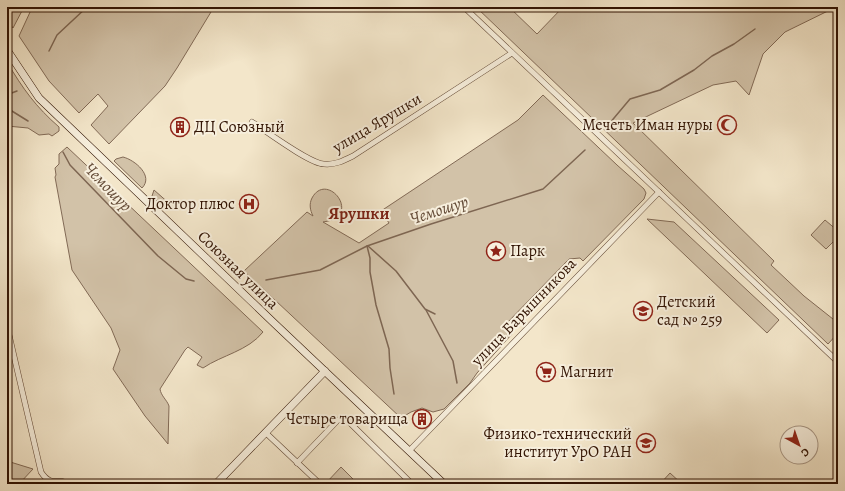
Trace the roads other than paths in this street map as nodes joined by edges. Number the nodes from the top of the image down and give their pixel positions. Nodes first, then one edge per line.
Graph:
1 (464, 7) edge
2 (7, 50) edge
3 (512, 53) junction
4 (252, 122) dead end
5 (659, 192) junction
6 (7, 326) edge
7 (838, 362) edge
8 (325, 371) junction
9 (266, 433) junction
10 (409, 451) junction
11 (297, 463) junction
12 (68, 484) edge
13 (216, 484) edge
14 (320, 484) edge
15 (412, 484) edge
16 (444, 484) edge

1 - 3 street
2 - 8 main road, Союзная улица
3 - 4 street, улица Ярушки
3 - 5 street
5 - 7 street
5 - 10 street, улица Барышникова
6 - 12 street
8 - 9 main road
8 - 10 main road, Союзная улица
9 - 11 street
9 - 13 main road
10 - 16 main road, Союзная улица
11 - 14 street
11 - 15 street

